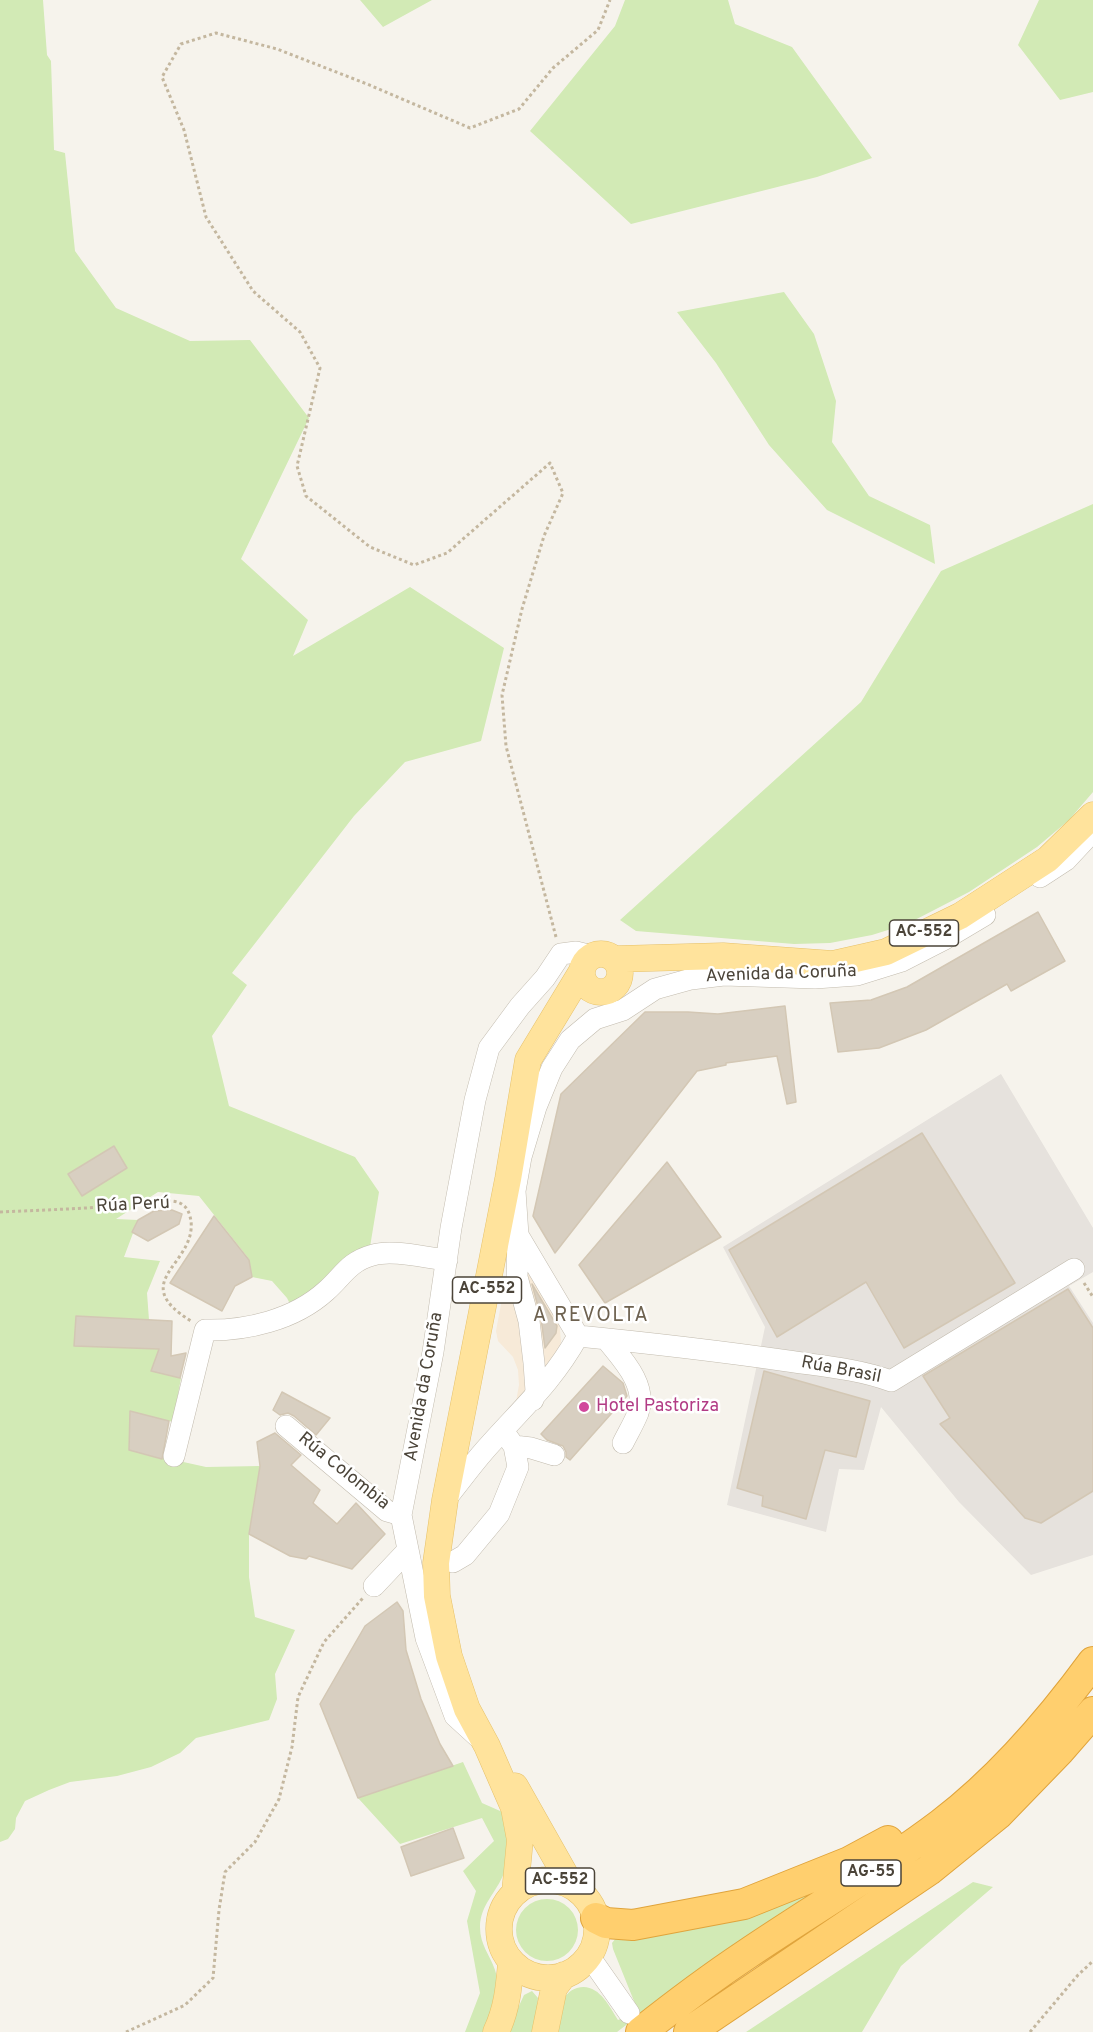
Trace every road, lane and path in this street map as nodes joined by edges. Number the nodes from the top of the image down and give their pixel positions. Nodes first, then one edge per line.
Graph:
1 (610, 0) edge
2 (1093, 815) edge
3 (1093, 831) edge
4 (561, 954) junction
5 (601, 971) junction
6 (526, 1070) junction
7 (515, 1191) junction
8 (0, 1212) edge
9 (518, 1235) junction
10 (447, 1260) junction
11 (1074, 1269) dead end
12 (205, 1330) junction
13 (578, 1336) junction
14 (606, 1339) junction
15 (533, 1400) junction
16 (286, 1426) dead end
17 (508, 1438) junction
18 (623, 1443) dead end
19 (554, 1455) dead end
20 (174, 1456) dead end
21 (445, 1500) junction
22 (401, 1515) junction
23 (408, 1550) junction
24 (453, 1562) dead end
25 (374, 1586) joint
26 (1085, 1673) edge
27 (1093, 1712) edge
28 (487, 1746) junction
29 (571, 1885) junction
30 (515, 1892) junction
31 (596, 1918) junction
32 (589, 1956) junction
33 (1093, 1961) edge
34 (511, 1962) junction
35 (564, 1975) junction
36 (635, 2023) edge
37 (126, 2032) edge
38 (495, 2032) edge
39 (545, 2032) edge
40 (690, 2032) edge
41 (1030, 2032) edge

1 - 4 path
2 - 5 main road, Avenida da Coruña / AC-552
3 - 7 street, Avenida da Coruña
4 - 5 street, Avenida da Coruña
4 - 10 street, Avenida da Coruña
5 - 6 main road, Avenida da Coruña / AC-552
6 - 7 street, Avenida da Coruña
6 - 21 main road, Avenida da Coruña / AC-552
7 - 9 street, Avenida da Coruña
8 - 12 path, Rúa Perú
9 - 13 street, Avenida da Coruña
9 - 15 street
10 - 12 street
10 - 22 street, Avenida da Coruña
11 - 14 street, Rúa Brasil
12 - 20 street
13 - 14 street, Rúa Brasil
13 - 15 street
14 - 18 street
15 - 17 street
16 - 22 street, Rúa Colombia
17 - 19 street
17 - 21 street
17 - 24 street
21 - 28 main road, Avenida da Coruña / AC-552
22 - 23 street, Avenida da Coruña
23 - 25 street
23 - 28 street, Avenida da Coruña
25 - 37 path
26 - 31 highway
26 - 36 highway, AG-55
27 - 40 highway, AG-55
28 - 29 main road, AC-552
28 - 30 main road, AC-552
29 - 30 main road, AC-552
29 - 31 main road, AC-552
30 - 34 main road, AC-552
31 - 32 main road, AC-552
32 - 35 main road
32 - 36 street
33 - 41 path
34 - 35 main road
34 - 38 main road, AC-552
35 - 39 main road

